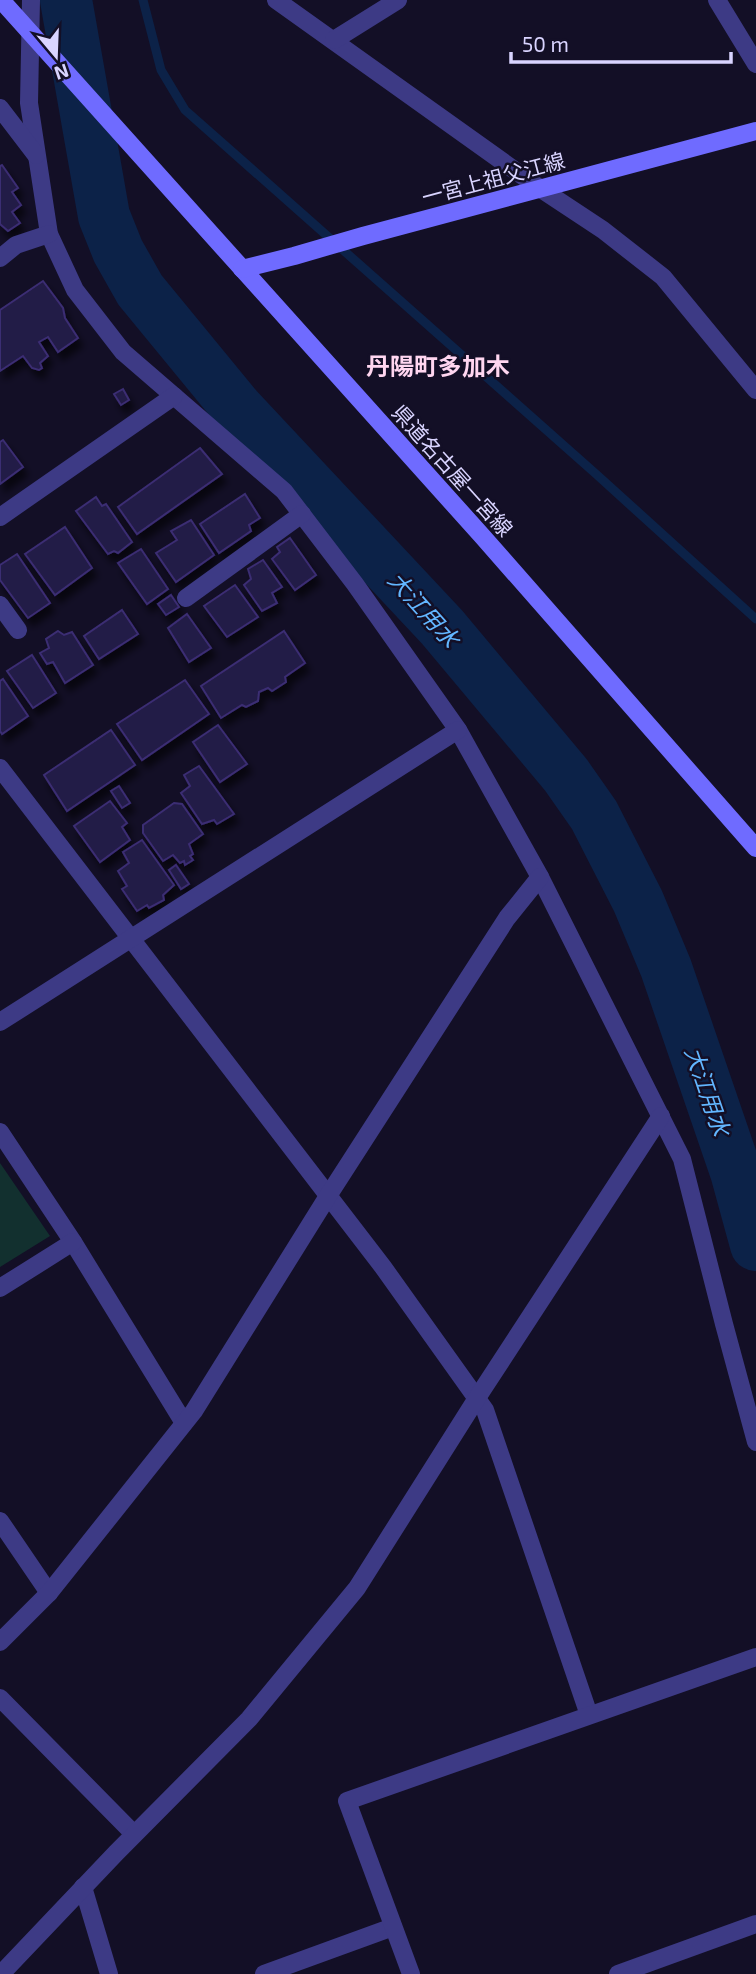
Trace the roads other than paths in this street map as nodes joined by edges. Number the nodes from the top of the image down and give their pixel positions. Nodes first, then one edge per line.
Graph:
1 (1, 0) edge
2 (31, 0) edge
3 (276, 0) edge
4 (398, 0) edge
5 (717, 0) edge
6 (36, 39) junction
7 (334, 40) junction
8 (756, 64) edge
9 (0, 108) edge
10 (756, 131) edge
11 (38, 157) junction
12 (541, 189) junction
13 (49, 234) junction
14 (0, 258) edge
15 (242, 268) junction
16 (756, 390) edge
17 (174, 396) junction
18 (302, 514) junction
19 (0, 517) edge
20 (186, 597) dead end
21 (0, 605) edge
22 (18, 630) dead end
23 (458, 730) junction
24 (0, 768) edge
25 (756, 848) edge
26 (540, 877) junction
27 (131, 940) junction
28 (0, 1022) edge
29 (661, 1116) junction
30 (0, 1132) edge
31 (328, 1196) junction
32 (74, 1242) junction
33 (0, 1288) edge
34 (477, 1398) junction
35 (184, 1423) junction
36 (756, 1443) edge
37 (0, 1521) edge
38 (49, 1593) junction
39 (0, 1643) edge
40 (756, 1657) edge
41 (0, 1698) edge
42 (589, 1715) junction
43 (134, 1834) junction
44 (83, 1887) junction
45 (756, 1924) edge
46 (393, 1927) junction
47 (1, 1974) edge
48 (109, 1974) edge
49 (264, 1974) edge
50 (411, 1974) edge
51 (618, 1974) edge

1 - 6 main road, 県道名古屋一宮線
2 - 6 street
3 - 7 street
4 - 7 street
5 - 8 street
6 - 11 street
6 - 15 main road, 県道名古屋一宮線
7 - 12 street
9 - 11 street
10 - 12 main road, 一宮上祖父江線
11 - 13 street
12 - 15 main road, 一宮上祖父江線
12 - 16 street
13 - 14 street
13 - 17 street
15 - 25 main road, 県道名古屋一宮線
17 - 18 street
17 - 19 street
18 - 20 street
18 - 23 street
21 - 22 street
23 - 26 street
23 - 27 street
24 - 27 street
26 - 29 street
26 - 31 street
27 - 28 street
27 - 31 street
29 - 34 street
29 - 36 street
30 - 32 street
31 - 34 street
31 - 35 street
32 - 33 street
32 - 35 street
34 - 42 street
34 - 43 street
35 - 38 street
37 - 38 street
38 - 39 street
40 - 42 street
41 - 43 street
42 - 46 street
43 - 44 street
44 - 47 street
44 - 48 street
45 - 51 street
46 - 49 street
46 - 50 street

